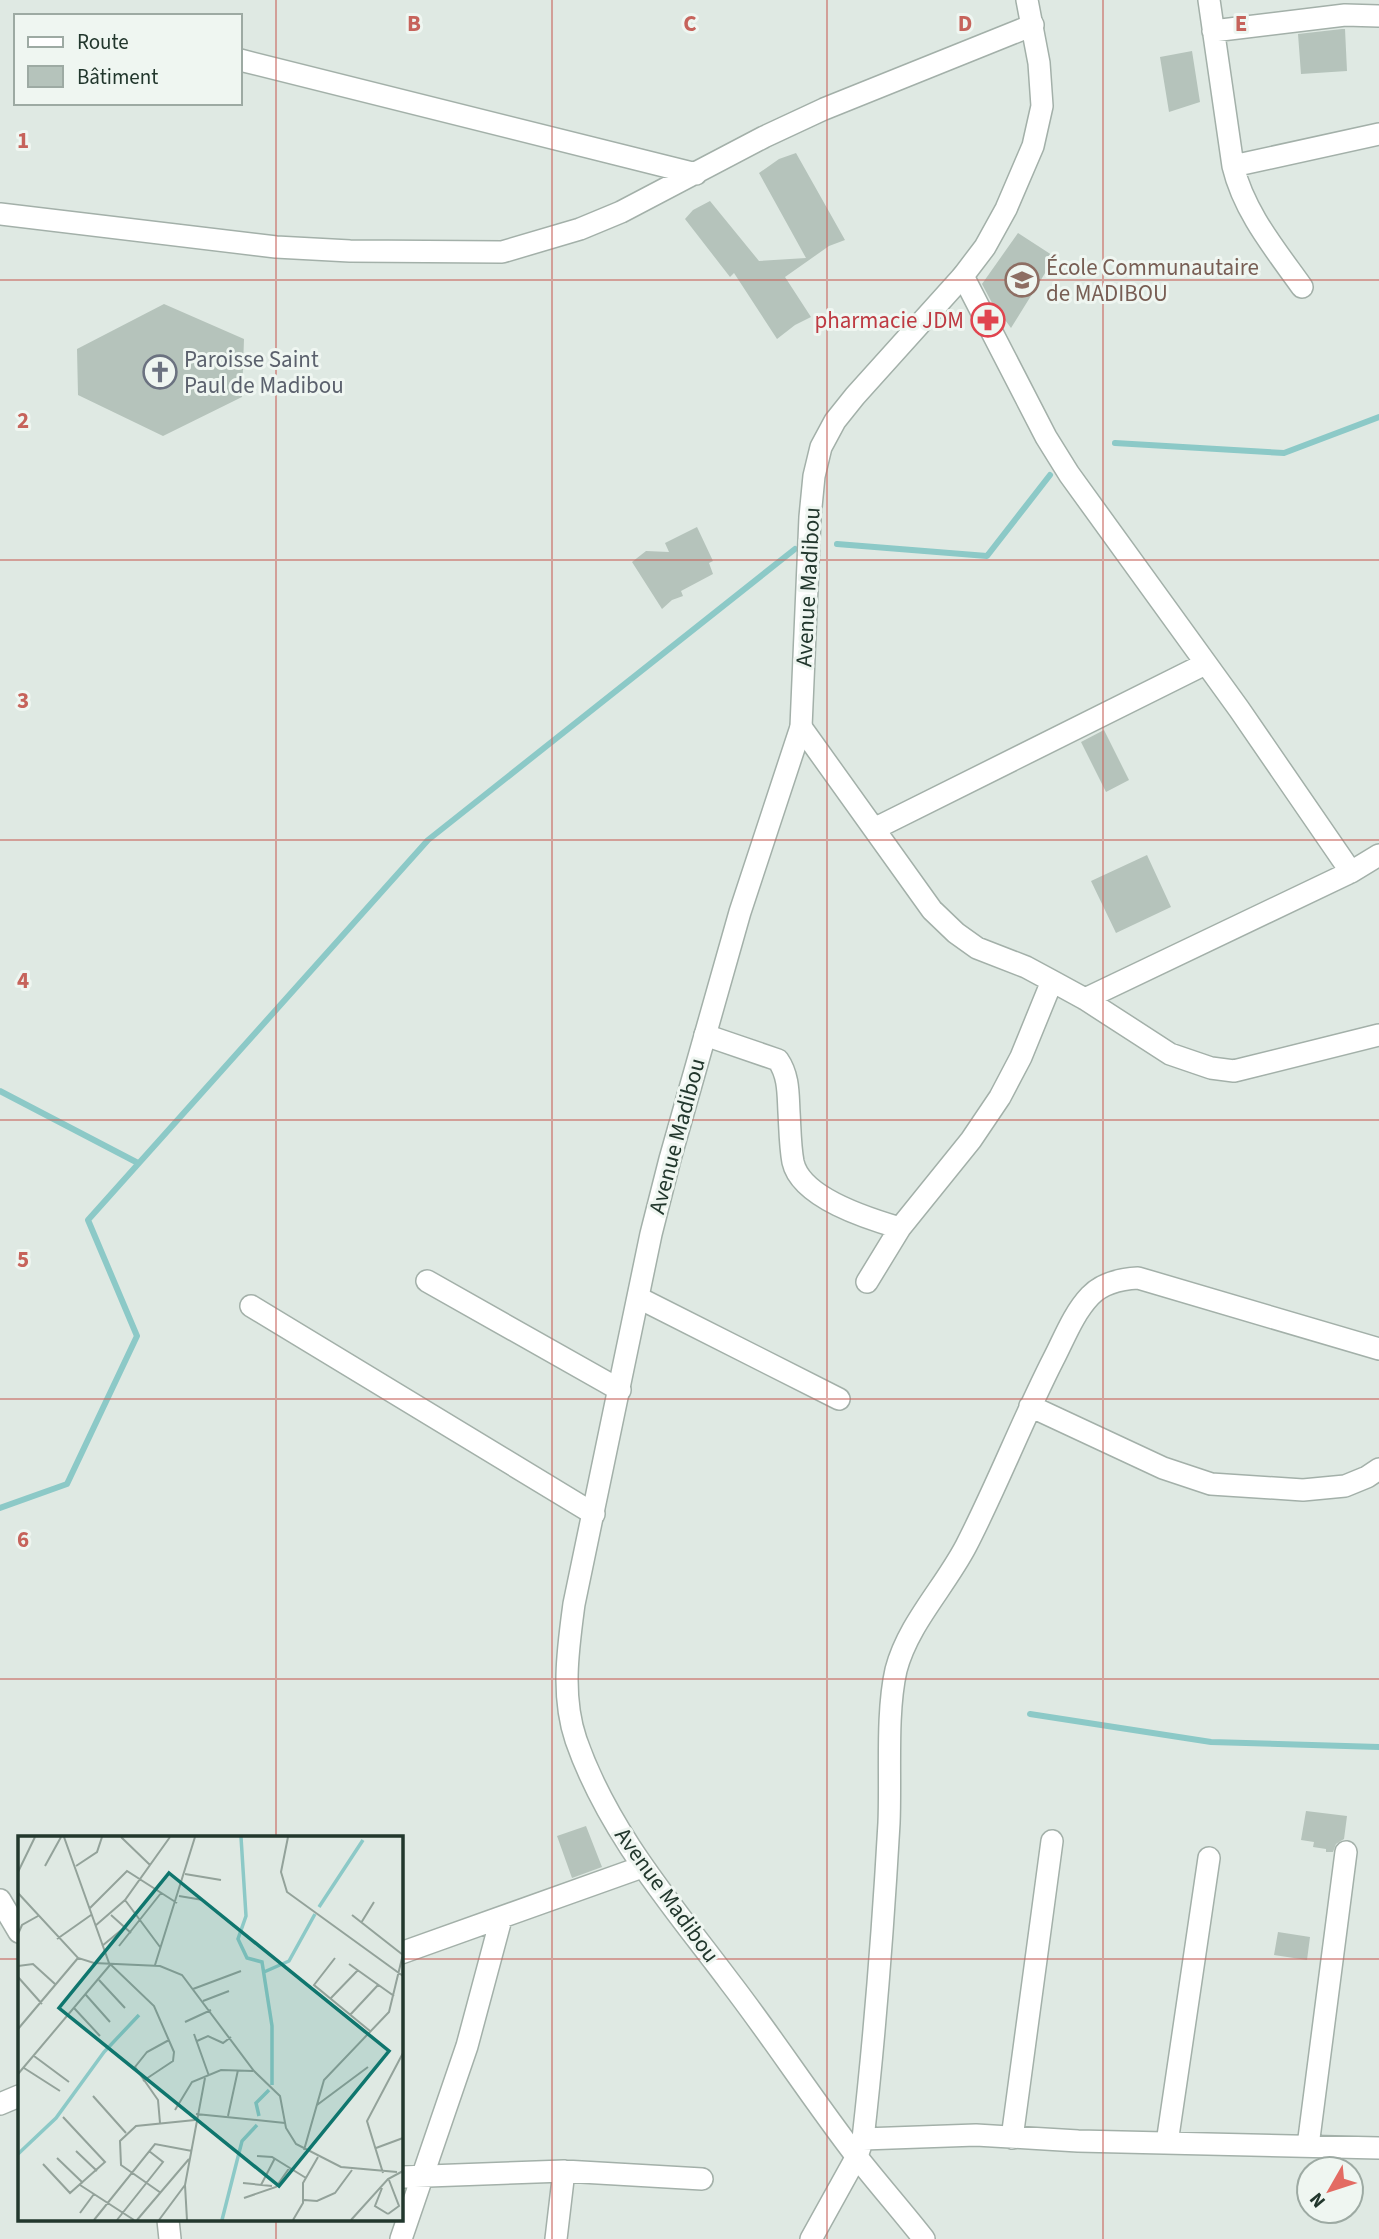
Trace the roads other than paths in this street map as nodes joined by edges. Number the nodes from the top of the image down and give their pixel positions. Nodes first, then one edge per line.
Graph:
1 (1027, 0) edge
2 (1209, 0) edge
3 (1379, 16) edge
4 (1032, 25) junction
5 (1213, 31) junction
6 (242, 60) edge
7 (1379, 134) edge
8 (1233, 166) junction
9 (696, 174) junction
10 (0, 214) edge
11 (963, 276) junction
12 (1302, 287) dead end
13 (1205, 664) junction
14 (801, 727) junction
15 (874, 829) junction
16 (1379, 855) edge
17 (1351, 872) junction
18 (1052, 981) junction
19 (1085, 999) junction
20 (705, 1035) junction
21 (1379, 1035) edge
22 (900, 1228) junction
23 (427, 1281) dead end
24 (867, 1282) dead end
25 (639, 1298) junction
26 (251, 1306) dead end
27 (1379, 1349) edge
28 (620, 1391) junction
29 (839, 1399) dead end
30 (1030, 1406) junction
31 (1379, 1469) edge
32 (594, 1514) junction
33 (1052, 1840) dead end
34 (1346, 1852) dead end
35 (1209, 1858) dead end
36 (642, 1867) junction
37 (0, 1900) edge
38 (501, 1919) junction
39 (18, 1930) edge
40 (402, 1953) edge
41 (18, 2096) edge
42 (0, 2104) edge
43 (1012, 2137) junction
44 (1167, 2143) junction
45 (1308, 2146) junction
46 (860, 2148) junction
47 (1379, 2148) edge
48 (564, 2171) junction
49 (424, 2175) junction
50 (402, 2177) edge
51 (702, 2179) dead end
52 (558, 2238) edge
53 (401, 2239) edge
54 (811, 2239) edge
55 (924, 2239) edge

1 - 4 street, Avenue Madibou
2 - 5 street
3 - 5 street
4 - 9 street
4 - 11 street, Avenue Madibou
5 - 8 street
6 - 9 street
7 - 8 street
8 - 12 street
9 - 10 street
11 - 13 street
11 - 14 street, Avenue Madibou
13 - 15 street
13 - 17 street
14 - 15 street
14 - 20 street, Avenue Madibou
15 - 18 street
16 - 17 street
17 - 19 street
18 - 19 street
18 - 22 street
19 - 21 street
20 - 22 street
20 - 25 street, Avenue Madibou
22 - 24 street
23 - 28 street
25 - 28 street, Avenue Madibou
25 - 29 street
26 - 32 street
27 - 30 street
28 - 32 street, Avenue Madibou
30 - 31 street
30 - 46 street
32 - 36 street, Avenue Madibou
33 - 43 street
34 - 45 street
35 - 44 street
36 - 38 street
36 - 46 street, Avenue Madibou
37 - 39 street
38 - 40 street
38 - 49 street
41 - 42 street
43 - 44 street
43 - 46 street
44 - 45 street
45 - 47 street
46 - 54 street
46 - 55 street, Avenue Madibou
48 - 49 street
48 - 51 street
48 - 52 street
49 - 50 street
49 - 53 street

